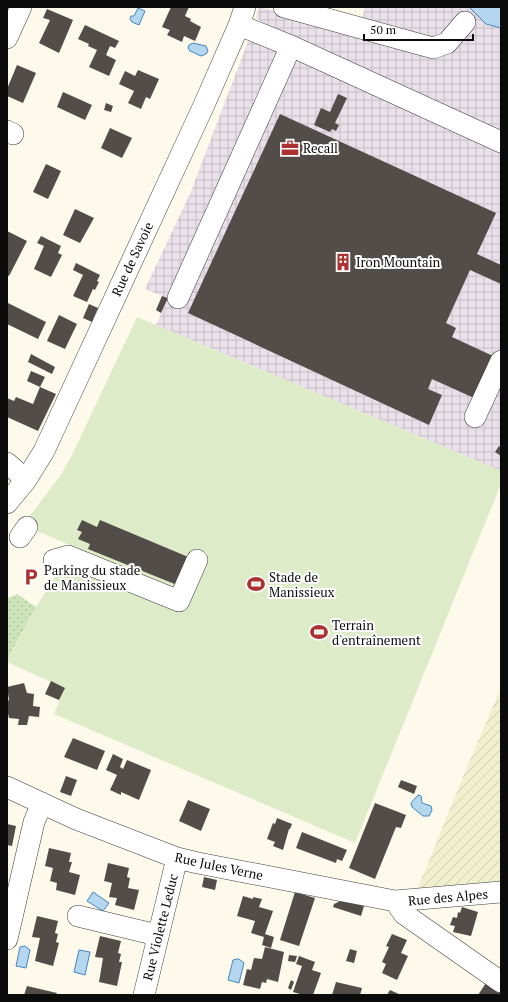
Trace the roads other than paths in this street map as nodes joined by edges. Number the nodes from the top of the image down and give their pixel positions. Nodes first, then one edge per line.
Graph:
1 (21, 7) edge
2 (284, 7) edge
3 (242, 16) edge
4 (465, 22) dead end
5 (7, 38) edge
6 (291, 46) junction
7 (501, 142) edge
8 (178, 298) dead end
9 (501, 361) edge
10 (475, 417) dead end
11 (7, 463) edge
12 (26, 480) junction
13 (7, 503) edge
14 (54, 560) dead end
15 (197, 560) dead end
16 (7, 787) edge
17 (42, 803) junction
18 (177, 858) junction
19 (501, 892) edge
20 (395, 901) junction
21 (78, 916) dead end
22 (158, 935) junction
23 (7, 940) edge
24 (501, 982) edge
25 (144, 995) edge

1 - 5 street
2 - 4 street
3 - 6 street
3 - 12 street, Rue de Savoie
6 - 7 street
6 - 8 street
9 - 10 street
11 - 12 street
12 - 13 street, Rue de Savoie
14 - 15 street
16 - 17 street, Rue Jules Verne
17 - 18 street, Rue Jules Verne
17 - 23 street
18 - 20 street, Rue Jules Verne
18 - 22 street, Rue Violette Leduc
19 - 20 street, Rue des Alpes
20 - 24 street
21 - 22 street
22 - 25 street, Rue Violette Leduc

